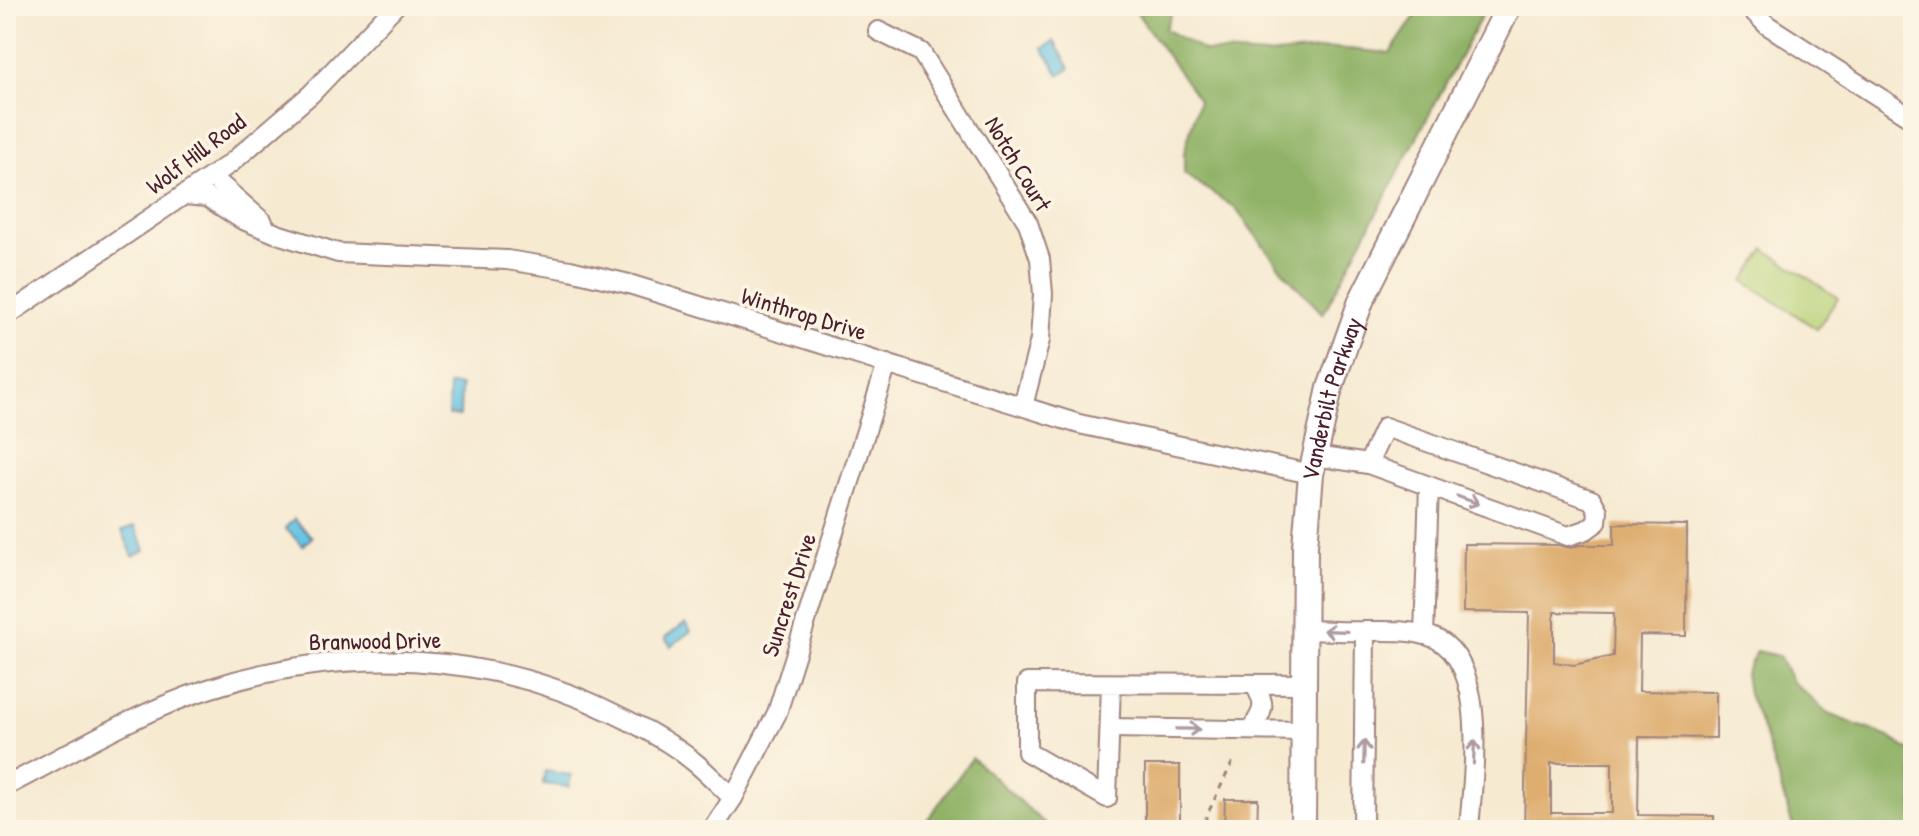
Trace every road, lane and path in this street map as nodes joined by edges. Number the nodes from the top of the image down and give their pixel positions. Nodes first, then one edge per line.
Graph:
1 (395, 6) edge
2 (1509, 6) edge
3 (1748, 6) edge
4 (878, 31) dead end
5 (1913, 119) edge
6 (212, 177) junction
7 (184, 195) junction
8 (277, 234) junction
9 (6, 316) edge
10 (887, 364) junction
11 (1023, 406) junction
12 (1368, 464) junction
13 (1313, 465) junction
14 (1429, 486) junction
15 (1304, 630) junction
16 (1365, 631) junction
17 (1424, 635) junction
18 (1111, 684) junction
19 (1254, 684) junction
20 (1304, 684) junction
21 (1110, 728) junction
22 (1251, 730) junction
23 (1303, 731) junction
24 (1233, 761) dead end
25 (6, 786) edge
26 (733, 798) junction
27 (1206, 822) dead end
28 (712, 830) edge
29 (1303, 830) edge
30 (1363, 830) edge
31 (1469, 830) edge

1 - 6 street, Wolf Hill Road
2 - 13 main road, Vanderbilt Parkway
3 - 5 street
4 - 11 street, Notch Court
6 - 7 street, Wolf Hill Road
6 - 8 street, Winthrop Drive
7 - 8 street, Winthrop Drive
7 - 9 street, Wolf Hill Road
8 - 10 street, Winthrop Drive
10 - 11 street, Winthrop Drive
10 - 26 street, Suncrest Drive
11 - 13 street, Winthrop Drive
12 - 13 street, Winthrop Drive
12 - 14 street, Winthrop Drive
14 -> 12 street, Winthrop Drive
13 - 15 main road, Vanderbilt Parkway
14 - 17 street
16 -> 15 street
15 - 20 main road, Vanderbilt Parkway
16 - 17 street
30 -> 16 street
31 -> 17 street
18 - 19 street
18 - 21 street
18 - 21 street
19 - 20 street
19 - 22 street
20 - 23 main road, Vanderbilt Parkway
21 -> 22 street
22 - 23 street
23 - 29 main road, Vanderbilt Parkway
24 - 27 path
25 - 26 street, Branwood Drive
26 - 28 street, Suncrest Drive

